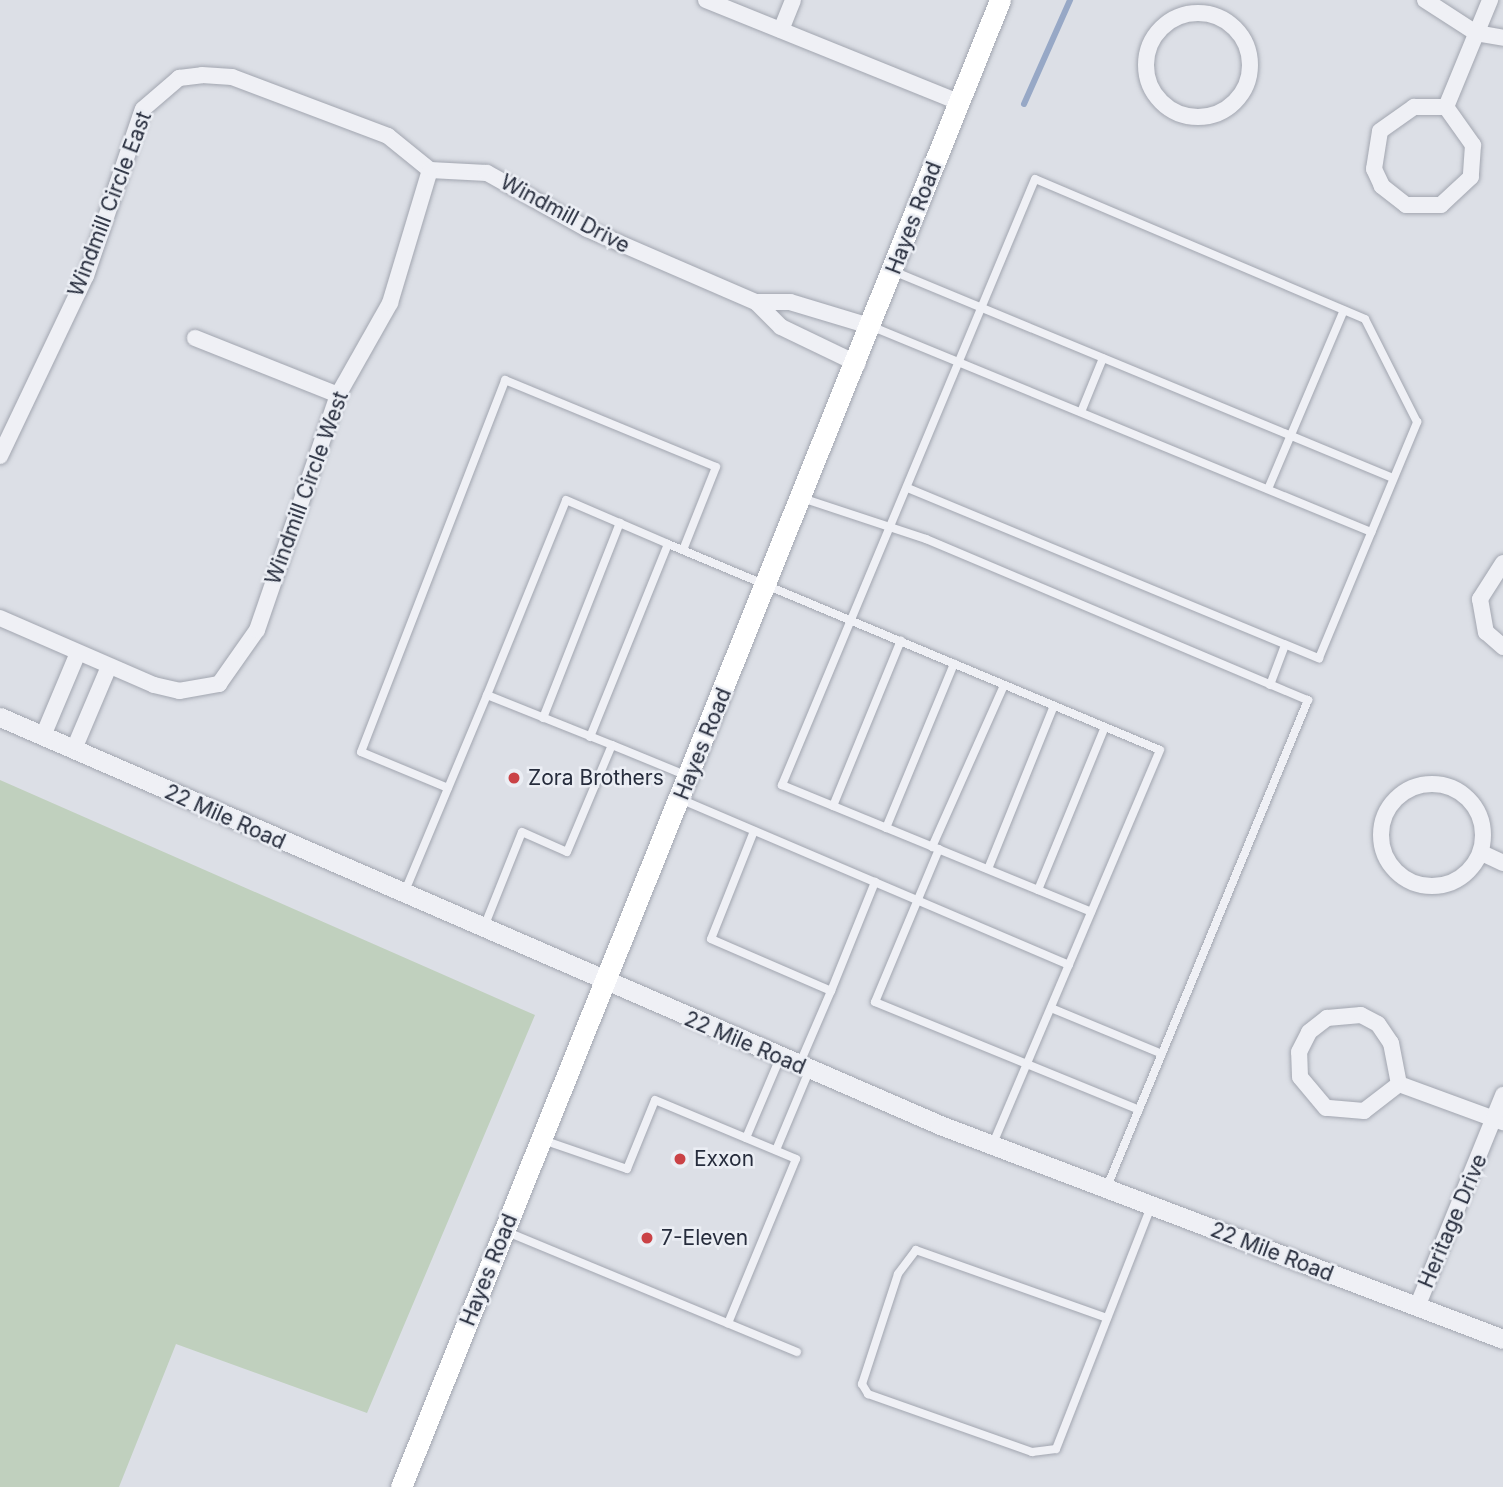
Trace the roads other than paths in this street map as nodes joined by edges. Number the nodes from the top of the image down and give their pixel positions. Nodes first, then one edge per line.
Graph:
1 (706, 0) edge
2 (793, 0) edge
3 (1000, 0) edge
4 (1424, 0) edge
5 (1490, 0) edge
6 (1221, 6) edge
7 (781, 30) junction
8 (1476, 33) junction
9 (1503, 38) edge
10 (958, 102) junction
11 (1447, 107) junction
12 (430, 170) junction
13 (893, 271) junction
14 (756, 302) junction
15 (984, 309) junction
16 (1344, 310) junction
17 (873, 327) junction
18 (195, 338) dead end
19 (1103, 358) junction
20 (962, 362) junction
21 (858, 364) junction
22 (338, 395) junction
23 (1081, 412) junction
24 (1291, 436) junction
25 (0, 456) edge
26 (1394, 478) junction
27 (909, 489) junction
28 (1268, 489) junction
29 (802, 498) junction
30 (620, 523) junction
31 (891, 531) junction
32 (1371, 532) junction
33 (668, 544) junction
34 (683, 550) junction
35 (1503, 563) edge
36 (768, 583) junction
37 (0, 618) edge
38 (852, 619) junction
39 (901, 640) junction
40 (1285, 645) junction
41 (1503, 647) edge
42 (77, 655) junction
43 (954, 664) junction
44 (108, 669) junction
45 (1004, 685) junction
46 (1270, 685) junction
47 (487, 695) junction
48 (1054, 706) junction
49 (0, 717) edge
50 (543, 718) junction
51 (1105, 727) junction
52 (43, 736) junction
53 (590, 737) junction
54 (612, 745) junction
55 (74, 749) junction
56 (689, 777) junction
57 (448, 788) junction
58 (680, 799) junction
59 (833, 806) junction
60 (886, 828) junction
61 (754, 831) junction
62 (936, 848) junction
63 (1484, 854) junction
64 (1503, 863) edge
65 (988, 869) junction
66 (875, 882) junction
67 (1038, 890) junction
68 (403, 896) junction
69 (918, 900) junction
70 (1091, 912) junction
71 (483, 930) junction
72 (1069, 965) junction
73 (605, 982) junction
74 (831, 991) junction
75 (1051, 1008) junction
76 (1161, 1054) junction
77 (780, 1058) junction
78 (1028, 1062) junction
79 (804, 1068) junction
80 (1399, 1084) junction
81 (1503, 1095) edge
82 (1139, 1110) junction
83 (1499, 1121) edge
84 (746, 1138) junction
85 (541, 1139) junction
86 (992, 1146) junction
87 (776, 1150) junction
88 (1106, 1189) junction
89 (1151, 1207) junction
90 (505, 1231) junction
91 (1417, 1307) junction
92 (1107, 1318) junction
93 (728, 1323) junction
94 (1503, 1339) edge
95 (797, 1352) dead end
96 (401, 1487) edge

1 - 7 street
2 - 7 street
3 - 10 main road, Hayes Road
4 - 8 street
5 - 8 street
6 - 6 street
7 - 10 street
8 - 9 street
8 - 11 street
10 - 13 main road, Hayes Road
11 - 11 street
12 - 14 street, Windmill Drive
12 - 22 street, Windmill Circle West
12 - 25 street, Windmill Circle East
13 - 15 lane
13 - 17 main road, Hayes Road
14 - 17 street, Windmill Drive
14 - 21 street, Windmill Drive
15 - 16 lane
15 - 19 lane
15 - 20 lane
16 - 24 lane
16 - 26 lane
17 - 20 lane
17 - 21 main road, Hayes Road
18 - 22 street
19 - 23 lane
19 - 24 lane
20 - 23 lane
20 - 27 lane
21 - 29 main road, Hayes Road
22 - 44 street, Windmill Circle West
23 - 28 lane
24 - 26 lane
24 - 28 lane
26 - 32 lane
27 - 31 lane
27 - 40 lane
28 - 32 lane
29 - 31 lane
29 - 36 main road, Hayes Road
30 - 33 lane
30 - 47 lane
30 - 50 lane
31 - 38 lane
31 - 46 lane
32 - 40 lane
33 - 34 lane
33 - 53 lane
34 - 36 lane
34 - 57 lane
35 - 41 street
36 - 38 lane
36 - 56 main road, Hayes Road
37 - 42 street
38 - 39 lane
38 - 59 lane
39 - 43 lane
39 - 59 lane
40 - 46 lane
42 - 44 street
42 - 52 street
43 - 45 lane
43 - 60 lane
44 - 55 street
45 - 48 lane
45 - 62 lane
46 - 76 lane
47 - 50 lane
47 - 57 lane
48 - 51 lane
48 - 65 lane
49 - 52 street, 22 Mile Road
50 - 53 lane
51 - 67 lane
51 - 70 lane
52 - 55 street, 22 Mile Road
53 - 54 lane
54 - 56 lane
54 - 71 lane
55 - 68 street, 22 Mile Road
56 - 58 main road, Hayes Road
57 - 68 lane
58 - 61 lane
58 - 73 main road, Hayes Road
59 - 60 lane
60 - 62 lane
61 - 66 lane
61 - 74 lane
62 - 65 lane
62 - 69 lane
63 - 63 street
63 - 64 street
65 - 67 lane
66 - 69 lane
66 - 74 lane
67 - 70 lane
68 - 71 street, 22 Mile Road
69 - 72 lane
69 - 78 lane
70 - 72 lane
71 - 73 street, 22 Mile Road
72 - 75 lane
73 - 77 street, 22 Mile Road
73 - 85 main road, Hayes Road
74 - 79 lane
75 - 76 lane
75 - 78 lane
76 - 82 lane
77 - 79 street, 22 Mile Road
77 - 84 lane
78 - 82 lane
78 - 86 lane
79 - 86 street, 22 Mile Road
79 - 87 lane
80 - 80 street
80 - 83 street
81 - 83 street, Heritage Drive
82 - 88 lane
83 - 91 street, Heritage Drive
84 - 85 lane
84 - 87 lane
85 - 90 main road, Hayes Road
86 - 88 street, 22 Mile Road
87 - 93 lane
88 - 89 street, 22 Mile Road
89 - 91 street, 22 Mile Road
89 - 92 lane
90 - 93 lane
90 - 96 main road, Hayes Road
91 - 94 street, 22 Mile Road
92 - 92 lane
93 - 95 lane

